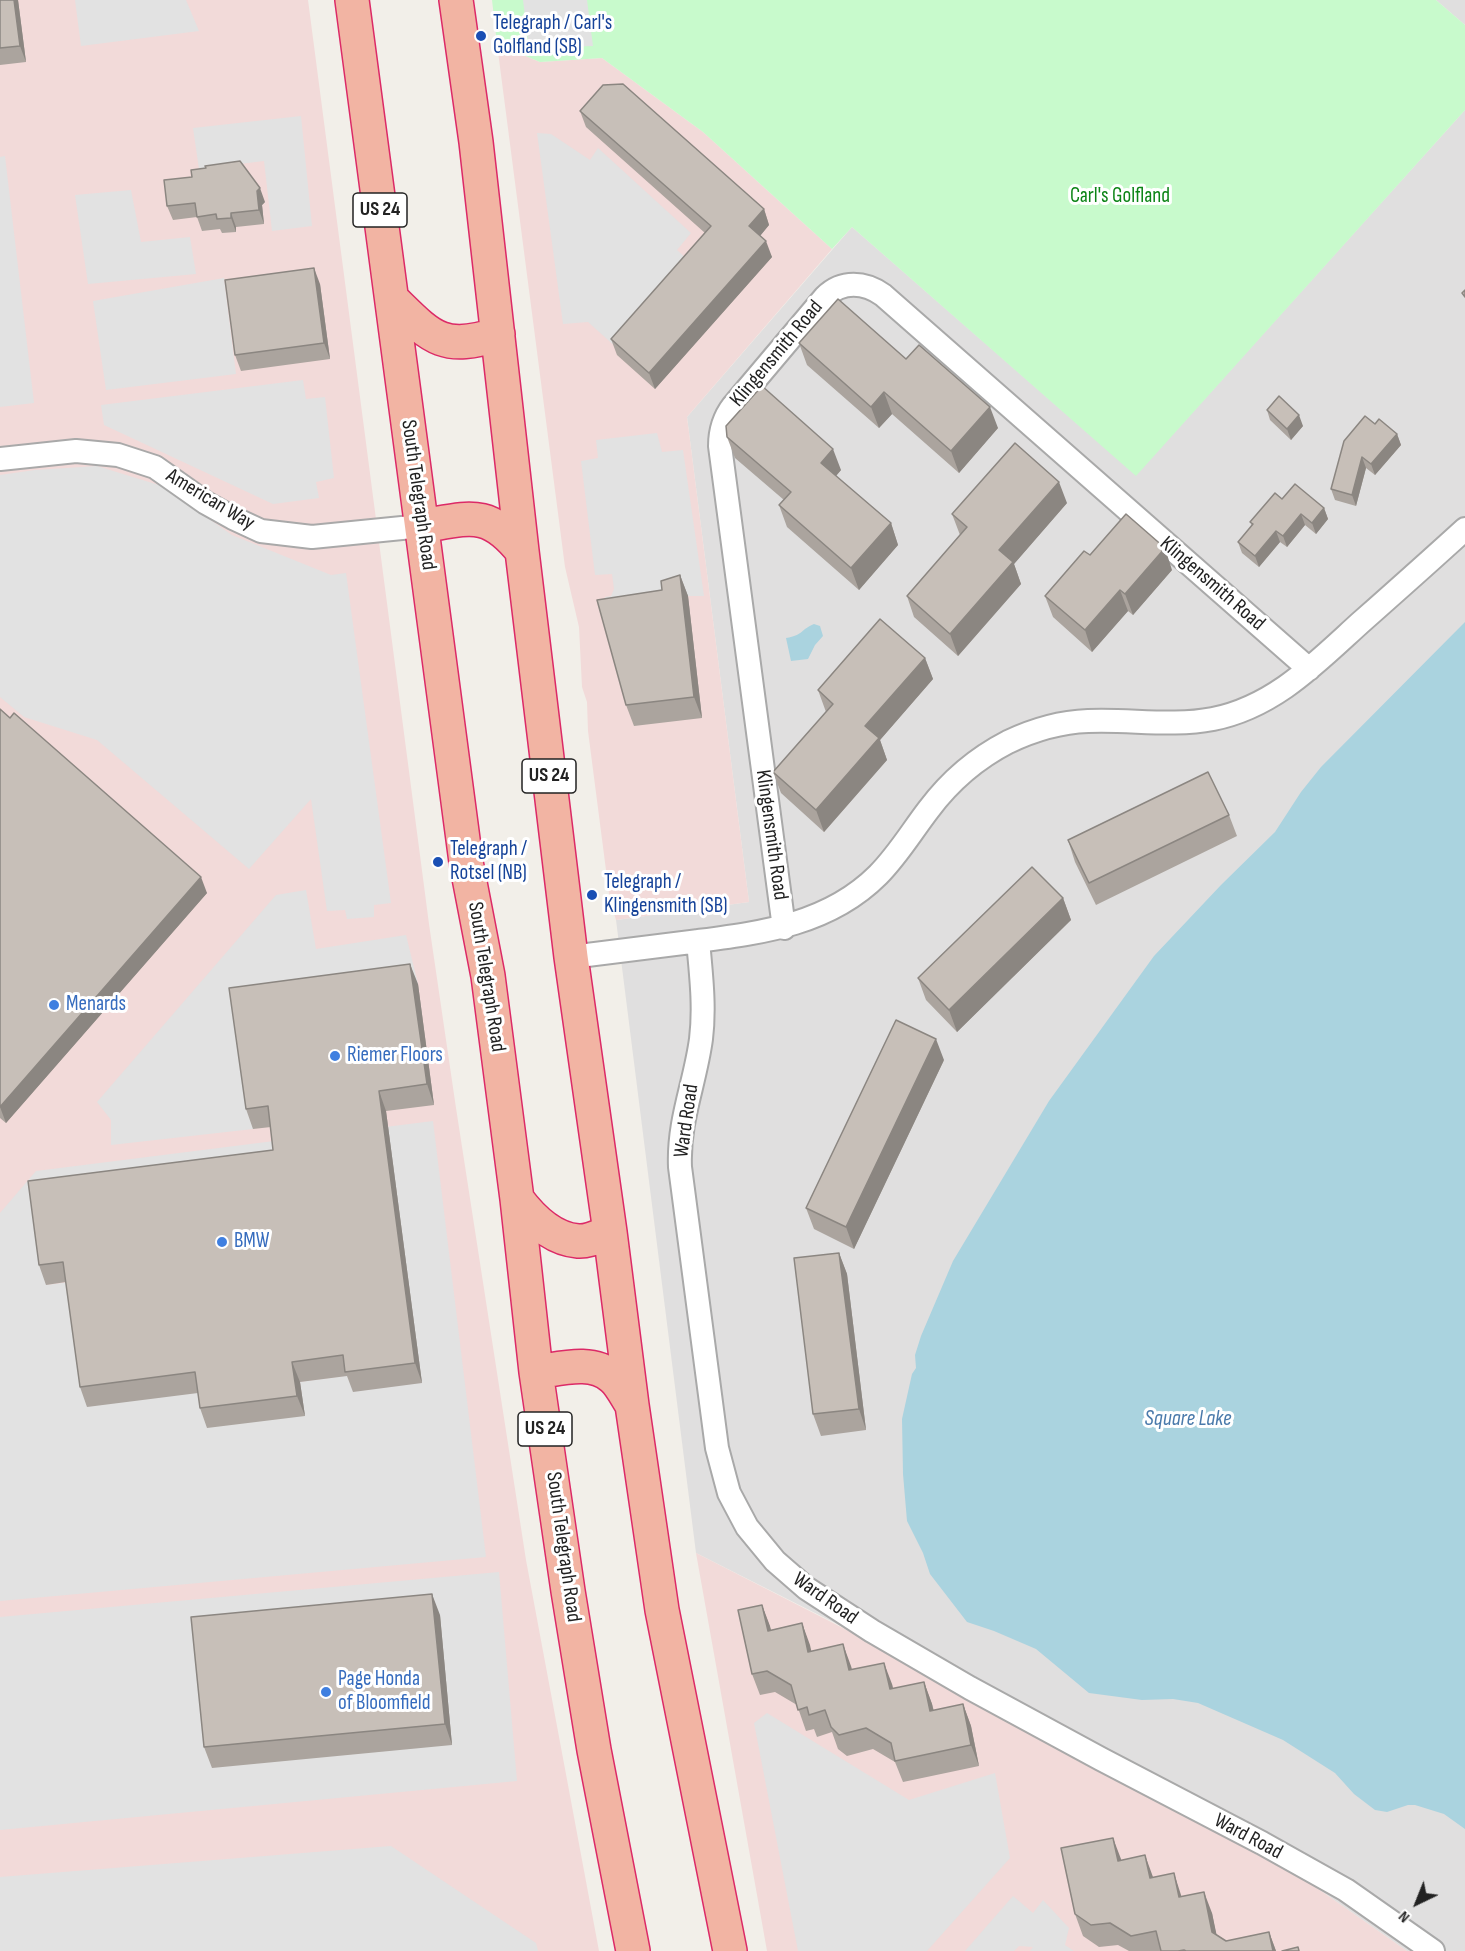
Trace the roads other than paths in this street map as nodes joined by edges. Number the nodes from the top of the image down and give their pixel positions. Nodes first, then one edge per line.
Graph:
1 (352, 0) edge
2 (456, 0) edge
3 (392, 299) junction
4 (498, 334) junction
5 (0, 459) edge
6 (422, 526) junction
7 (1465, 529) edge
8 (522, 551) junction
9 (1309, 669) junction
10 (784, 928) junction
11 (698, 941) junction
12 (571, 957) junction
13 (517, 1199) junction
14 (610, 1232) junction
15 (536, 1372) junction
16 (632, 1405) junction
17 (633, 1951) edge
18 (730, 1951) edge
19 (1433, 1951) edge

1 - 3 highway, South Telegraph Road / US 24
2 - 4 highway, US 24
3 - 4 highway
3 - 6 highway, South Telegraph Road / US 24
4 - 8 highway, US 24
5 - 6 street, American Way
6 - 8 highway
6 - 13 highway, South Telegraph Road / US 24
7 - 9 street, Klingensmith Road
8 - 12 highway, US 24
9 - 10 street, Klingensmith Road
9 - 10 street, Klingensmith Road
10 - 11 street, Klingensmith Road
11 - 12 street, Klingensmith Road
11 - 19 street, Ward Road
12 - 14 highway, US 24
13 - 14 highway
13 - 15 highway, South Telegraph Road / US 24
14 - 16 highway, US 24
15 - 16 highway
15 - 17 highway, South Telegraph Road / US 24
16 - 18 highway, US 24

